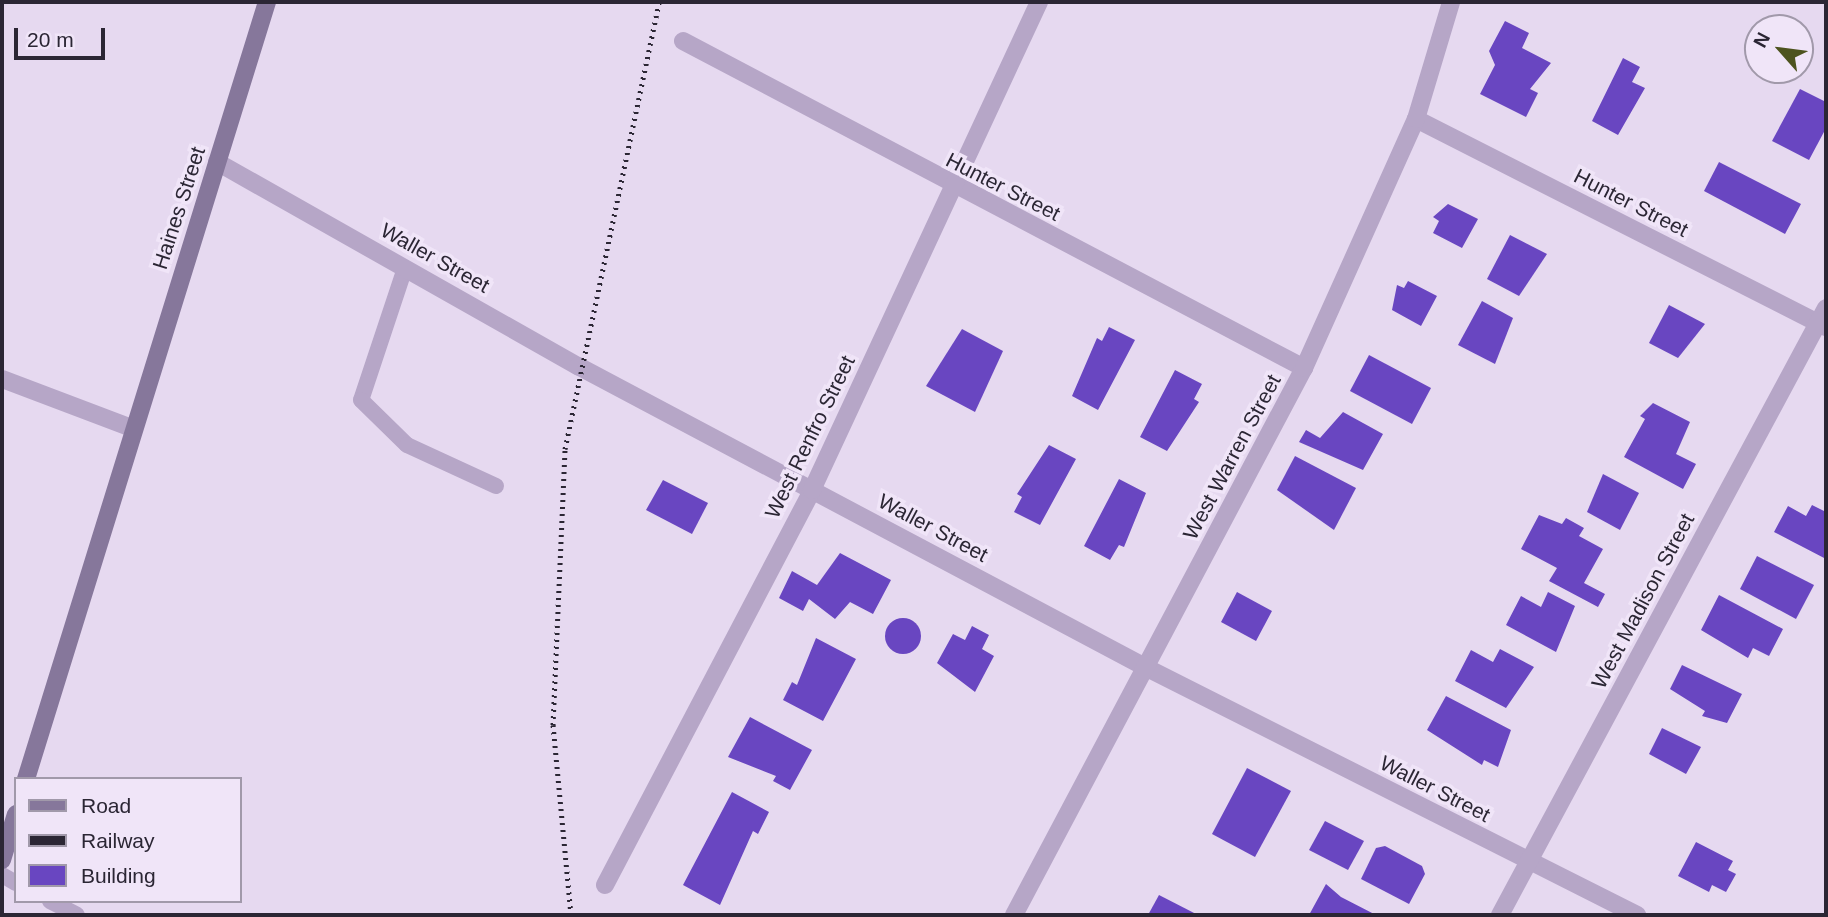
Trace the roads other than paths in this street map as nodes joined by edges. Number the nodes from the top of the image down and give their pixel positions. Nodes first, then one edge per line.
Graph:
1 (267, 2) edge
2 (1039, 2) edge
3 (1451, 2) edge
4 (683, 41) dead end
5 (1416, 120) junction
6 (217, 162) junction
7 (952, 186) junction
8 (405, 268) junction
9 (1824, 319) edge
10 (1304, 368) junction
11 (2, 379) edge
12 (132, 428) junction
13 (496, 486) dead end
14 (812, 490) junction
15 (1147, 667) junction
16 (27, 777) edge
17 (14, 821) edge
18 (2, 860) edge
19 (1529, 863) junction
20 (605, 885) dead end
21 (54, 903) edge
22 (76, 915) edge
23 (1014, 915) edge
24 (1500, 915) edge
25 (1637, 915) edge

1 - 6 street, Haines Street
2 - 7 street, West Renfro Street
3 - 5 street, West Warren Street
4 - 7 street, Hunter Street
5 - 9 street, Hunter Street
5 - 10 street, West Warren Street
6 - 8 street, Waller Street
6 - 12 street, Haines Street
7 - 10 street, Hunter Street
7 - 14 street, West Renfro Street
8 - 13 lane
8 - 14 street, Waller Street
9 - 19 street, West Madison Street
10 - 15 street, West Warren Street
11 - 12 street
12 - 16 street, Haines Street
14 - 15 street, Waller Street
14 - 20 street, West Renfro Street
15 - 19 street, Waller Street
15 - 23 street, West Warren Street
17 - 18 street
19 - 24 street, West Madison Street
19 - 25 street, Waller Street
21 - 22 lane

